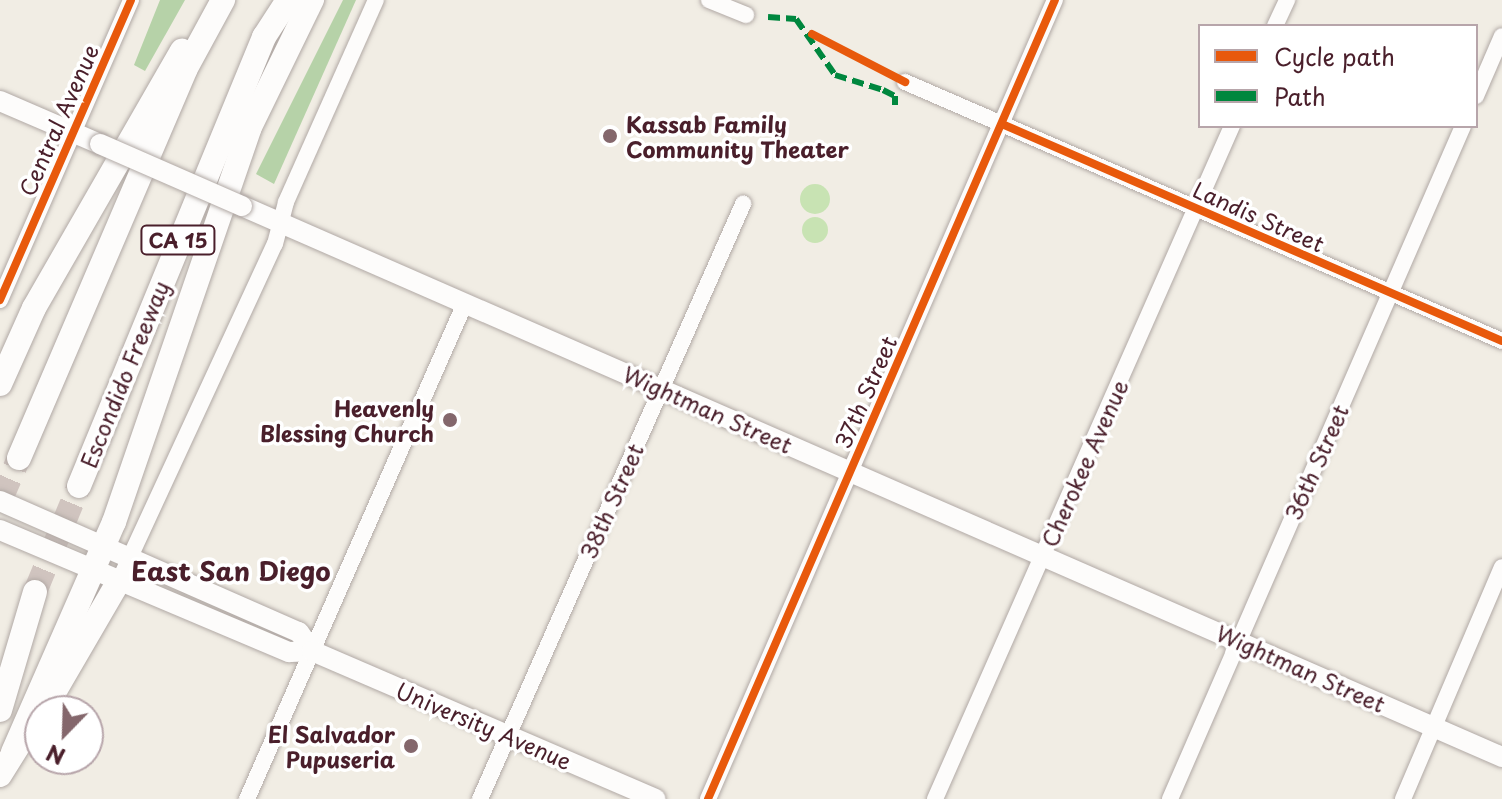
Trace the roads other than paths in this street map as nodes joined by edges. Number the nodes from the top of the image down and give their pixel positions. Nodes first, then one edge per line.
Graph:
1 (131, 0) edge
2 (221, 0) edge
3 (288, 0) edge
4 (312, 0) edge
5 (376, 0) edge
6 (709, 0) edge
7 (1055, 0) edge
8 (1287, 0) edge
9 (746, 15) dead end
10 (1276, 24) edge
11 (1502, 36) edge
12 (905, 82) dead end
13 (1478, 91) edge
14 (0, 101) edge
15 (1002, 124) junction
16 (1231, 128) edge
17 (1462, 128) edge
18 (72, 132) junction
19 (743, 204) dead end
20 (1196, 208) junction
21 (281, 222) junction
22 (1390, 293) junction
23 (0, 300) edge
24 (465, 303) junction
25 (34, 308) junction
26 (1502, 341) edge
27 (0, 348) edge
28 (0, 384) edge
29 (661, 388) junction
30 (19, 458) tunnel mouth
31 (850, 471) junction
32 (79, 486) tunnel mouth
33 (0, 501) edge
34 (0, 530) edge
35 (102, 546) junction
36 (1043, 555) junction
37 (130, 558) junction
38 (1502, 567) edge
39 (91, 570) junction
40 (119, 581) junction
41 (1238, 640) junction
42 (312, 651) junction
43 (0, 672) edge
44 (53, 695) edge
45 (0, 710) edge
46 (1435, 728) junction
47 (507, 735) junction
48 (24, 736) edge
49 (13, 752) junction
50 (1502, 757) edge
51 (0, 775) edge
52 (247, 799) edge
53 (480, 799) edge
54 (655, 799) edge
55 (708, 799) edge
56 (935, 799) edge
57 (1170, 799) edge
58 (1403, 799) edge

1 - 18 street, Central Avenue
2 - 25 highway
2 - 30 highway, CA 15
3 - 32 highway, Escondido Freeway / CA 15
4 - 35 highway
5 - 21 street
6 - 9 street
7 - 15 street, 37th Street
8 - 10 street
11 - 13 street
12 - 15 street, Landis Street
14 - 18 main road, Wightman Street
15 - 20 street, Landis Street
15 - 31 street, 37th Street
16 - 20 street, Cherokee Avenue
17 - 22 street, 36th Street
18 - 21 main road, Wightman Street, bridge
18 - 23 street, Central Avenue
19 - 29 street, 38th Street
20 - 22 street, Landis Street
20 - 36 street, Cherokee Avenue
21 - 24 main road, Wightman Street
21 - 37 street
22 - 26 street, Landis Street
22 - 41 street, 36th Street
24 - 29 main road, Wightman Street
24 - 42 street
25 - 27 highway
25 - 28 highway
29 - 31 main road, Wightman Street
29 - 47 street, 38th Street
31 - 36 main road, Wightman Street
31 - 55 street, 37th Street
33 - 35 main road, University Avenue
34 - 39 main road, University Avenue
35 - 37 main road, University Avenue
35 - 39 highway
36 - 41 main road, Wightman Street
36 - 56 street, Cherokee Avenue
37 - 40 street
37 - 42 main road, University Avenue
38 - 46 street
39 - 40 main road, University Avenue
39 - 49 highway
40 - 42 main road, University Avenue
40 - 44 highway
41 - 46 main road, Wightman Street
41 - 57 street, 36th Street
42 - 47 main road, University Avenue
42 - 52 street
43 - 45 highway
46 - 50 main road, Wightman Street
46 - 58 street
47 - 53 street, 38th Street
47 - 54 main road, University Avenue
48 - 49 highway
49 - 51 highway

